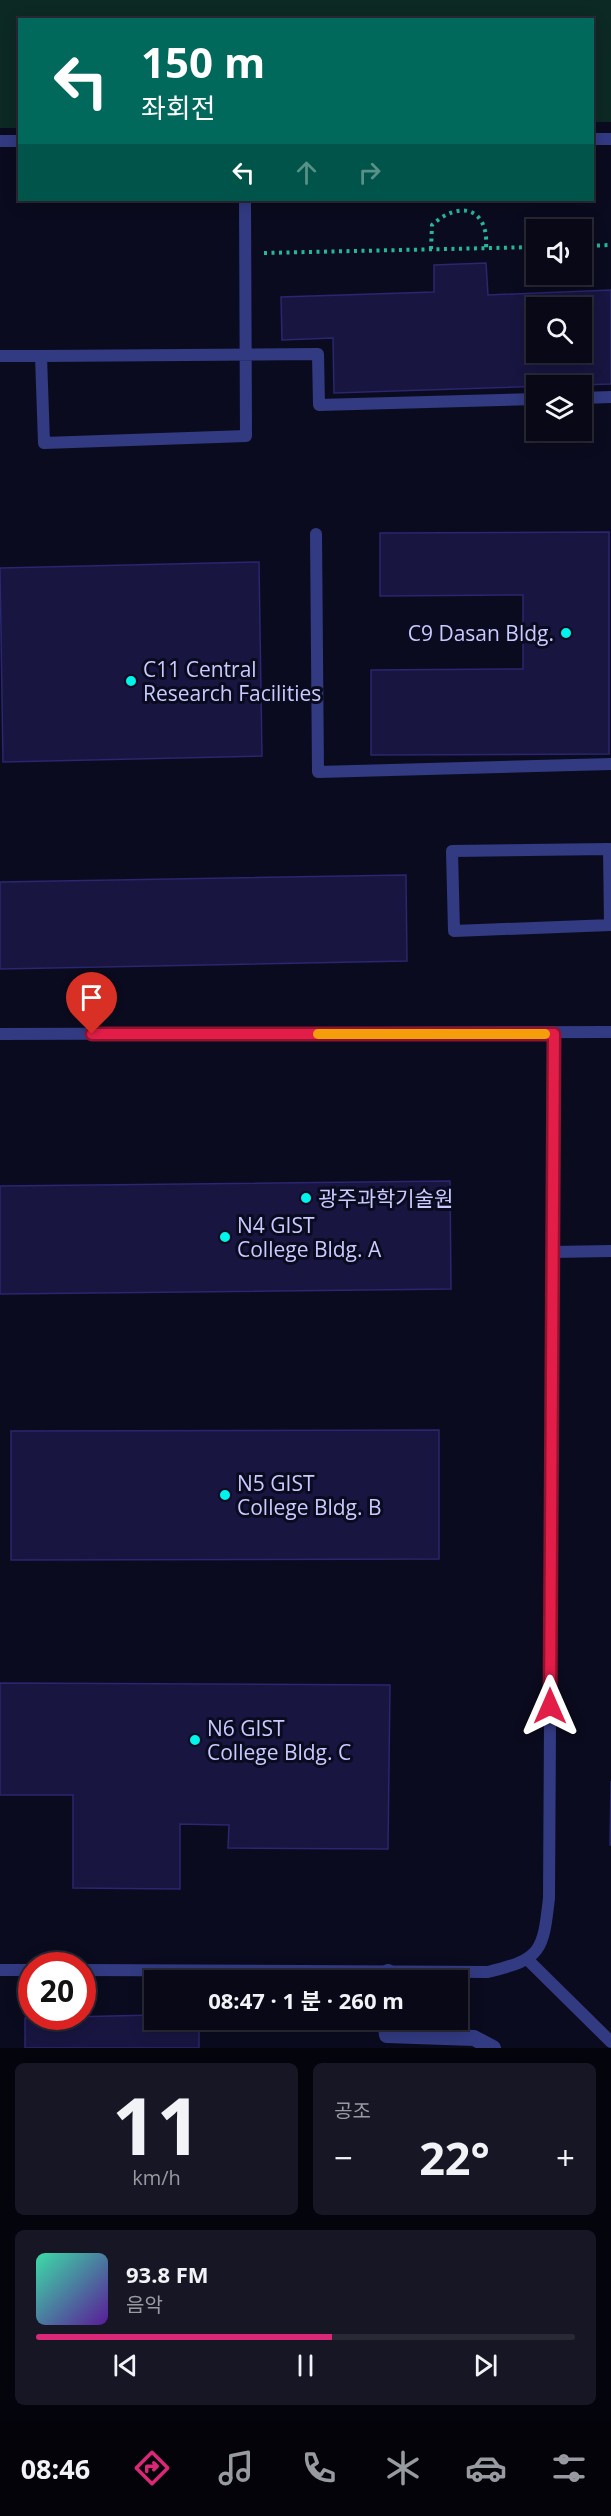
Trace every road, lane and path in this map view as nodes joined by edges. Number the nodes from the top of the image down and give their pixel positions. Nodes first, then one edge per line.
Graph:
1 (594, 139) edge
2 (611, 139) edge
3 (0, 141) edge
4 (18, 141) edge
5 (245, 201) edge
6 (611, 245) edge
7 (592, 246) edge
8 (526, 247) edge
9 (486, 248) junction
10 (431, 249) junction
11 (245, 253) junction
12 (0, 356) edge
13 (41, 356) junction
14 (245, 356) junction
15 (611, 397) edge
16 (592, 398) edge
17 (526, 399) edge
18 (316, 534) dead end
19 (611, 764) edge
20 (610, 925) edge
21 (611, 1032) edge
22 (0, 1034) edge
23 (554, 1034) junction
24 (611, 1251) edge
25 (552, 1252) junction
26 (528, 1959) junction
27 (0, 1970) edge
28 (18, 1970) edge
29 (96, 1970) edge
30 (144, 1971) edge
31 (468, 1973) edge
32 (387, 2030) edge
33 (611, 2042) edge
34 (494, 2048) edge

1 - 2 lane
3 - 4 lane
5 - 11 lane
6 - 7 path
8 - 9 path
9 - 10 path
9 - 10 path
10 - 11 path
11 - 14 lane
12 - 13 lane
13 - 14 lane
13 - 14 lane
14 - 17 lane
15 - 16 lane
18 - 19 lane
20 - 20 lane
21 - 23 lane
22 - 23 lane
23 - 25 lane
24 - 25 lane
25 - 26 lane
26 - 31 lane
26 - 33 lane
27 - 28 lane
29 - 30 lane
32 - 34 street

